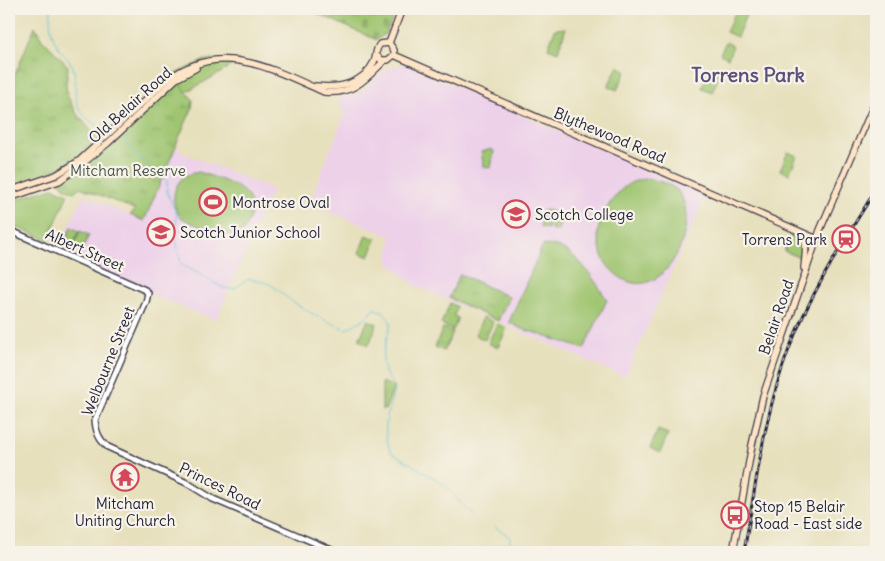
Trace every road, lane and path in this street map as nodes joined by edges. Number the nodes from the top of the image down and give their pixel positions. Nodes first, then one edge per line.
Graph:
1 (402, 9) edge
2 (389, 43) junction
3 (376, 54) junction
4 (394, 55) junction
5 (384, 60) junction
6 (307, 85) junction
7 (876, 100) edge
8 (106, 141) junction
9 (9, 191) edge
10 (9, 198) edge
11 (795, 229) junction
12 (9, 230) edge
13 (817, 239) junction
14 (804, 275) junction
15 (148, 296) joint
16 (98, 436) joint
17 (336, 552) edge
18 (733, 552) edge

1 - 2 main road
2 - 3 main road
2 - 4 main road
3 - 5 main road
3 - 6 main road, Old Belair Road
4 - 5 main road
4 - 11 main road, Blythewood Road
5 - 6 main road, Old Belair Road
6 - 8 main road, Old Belair Road
7 - 13 main road, Belair Road
8 - 9 main road, Old Belair Road
8 - 10 main road, Old Belair Road
11 - 13 main road, Blythewood Road
11 - 14 main road
12 - 15 street, Albert Street
13 - 14 main road, Belair Road
14 - 18 main road, Belair Road
15 - 16 street, Welbourne Street
16 - 17 street, Princes Road

